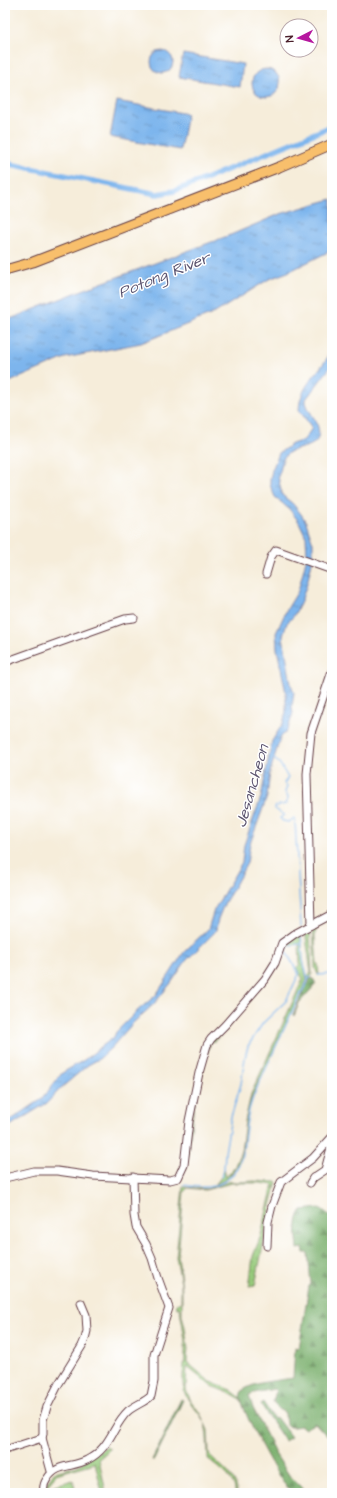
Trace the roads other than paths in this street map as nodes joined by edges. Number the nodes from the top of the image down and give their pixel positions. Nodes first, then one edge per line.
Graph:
1 (332, 144) edge
2 (5, 270) edge
3 (332, 570) edge
4 (266, 574) dead end
5 (134, 618) dead end
6 (5, 662) edge
7 (332, 671) edge
8 (332, 914) edge
9 (311, 925) junction
10 (332, 1138) edge
11 (332, 1144) edge
12 (133, 1177) junction
13 (5, 1178) edge
14 (310, 1183) dead end
15 (267, 1246) dead end
16 (81, 1303) dead end
17 (42, 1438) junction
18 (5, 1450) edge
19 (51, 1472) junction
20 (44, 1493) edge

1 - 2 main road
3 - 4 street
5 - 6 street
7 - 9 street
8 - 9 street
9 - 12 street
10 - 15 street
11 - 14 street
12 - 13 street
12 - 19 street
16 - 17 street
17 - 18 street
17 - 19 street
19 - 20 street

